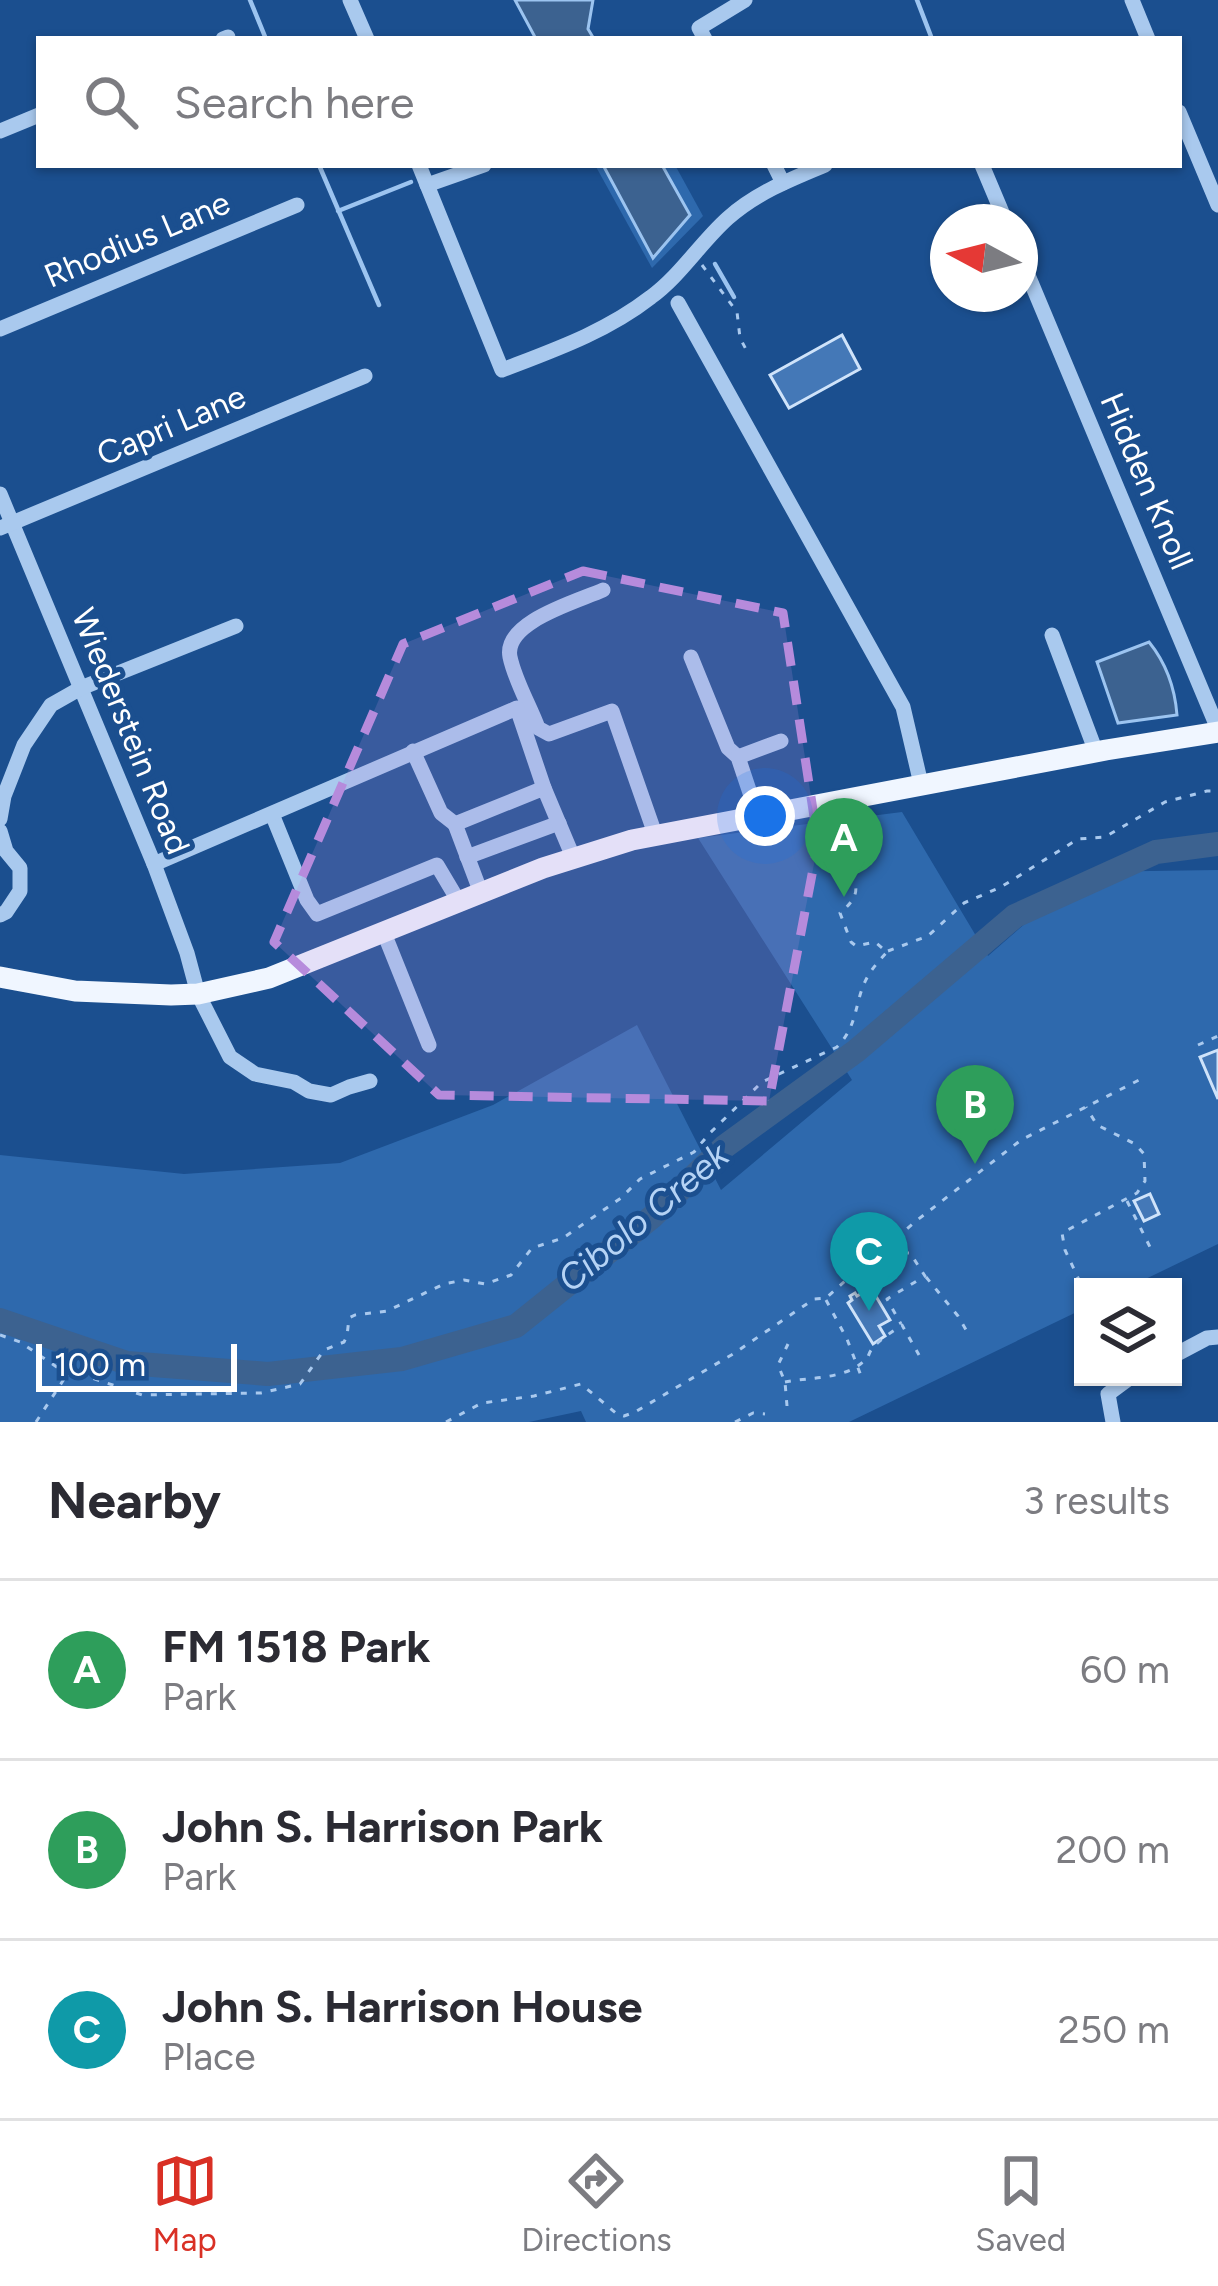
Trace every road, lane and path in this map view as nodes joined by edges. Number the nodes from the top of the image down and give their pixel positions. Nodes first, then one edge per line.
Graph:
1 (350, 0) edge
2 (745, 0) edge
3 (1132, 0) edge
4 (702, 34) edge
5 (366, 36) edge
6 (1147, 36) edge
7 (36, 116) edge
8 (1182, 119) edge
9 (0, 131) edge
10 (420, 168) edge
11 (475, 168) edge
12 (776, 168) edge
13 (818, 168) edge
14 (983, 168) edge
15 (783, 183) junction
16 (427, 185) junction
17 (998, 204) edge
18 (297, 205) dead end
19 (1218, 205) edge
20 (693, 254) junction
21 (1038, 299) edge
22 (678, 303) dead end
23 (0, 329) edge
24 (749, 355) dead end
25 (365, 376) dead end
26 (0, 494) edge
27 (6, 526) edge
28 (603, 590) dead end
29 (236, 626) dead end
30 (1052, 635) dead end
31 (691, 657) dead end
32 (81, 688) junction
33 (1218, 730) edge
34 (781, 741) dead end
35 (412, 752) junction
36 (1096, 752) junction
37 (738, 758) junction
38 (921, 784) junction
39 (544, 788) junction
40 (1218, 791) edge
41 (272, 814) junction
42 (757, 814) junction
43 (0, 819) edge
44 (559, 823) junction
45 (455, 824) junction
46 (0, 831) edge
47 (655, 834) junction
48 (823, 849) dead end
49 (467, 857) junction
50 (573, 857) junction
51 (154, 864) junction
52 (481, 893) junction
53 (459, 902) junction
54 (0, 915) edge
55 (383, 933) junction
56 (886, 952) junction
57 (0, 977) edge
58 (198, 994) junction
59 (1218, 1036) edge
60 (429, 1045) dead end
61 (1198, 1045) dead end
62 (1141, 1079) dead end
63 (370, 1081) dead end
64 (1084, 1106) junction
65 (1126, 1200) junction
66 (1150, 1247) dead end
67 (886, 1252) junction
68 (925, 1276) junction
69 (1078, 1278) edge
70 (826, 1298) junction
71 (902, 1325) junction
72 (0, 1335) edge
73 (969, 1335) dead end
74 (1218, 1337) edge
75 (788, 1344) dead end
76 (1182, 1352) edge
77 (919, 1355) dead end
78 (856, 1365) junction
79 (68, 1374) junction
80 (863, 1381) dead end
81 (785, 1382) junction
82 (1119, 1386) edge
83 (787, 1406) dead end
84 (765, 1414) dead end
85 (36, 1422) edge
86 (446, 1422) edge
87 (735, 1422) edge
88 (1113, 1422) edge

1 - 5 street
2 - 4 street
3 - 6 street
7 - 9 street
8 - 19 street
10 - 16 street
11 - 16 street
12 - 15 street
13 - 15 street
14 - 17 street
15 - 20 street
16 - 20 street
18 - 23 street, Rhodius Lane
20 - 24 path
21 - 33 street, Hidden Knoll
22 - 38 street
25 - 27 street, Capri Lane
26 - 27 street, Wiederstein Road
27 - 32 street, Wiederstein Road
28 - 47 street
29 - 32 street
30 - 36 street
31 - 37 street
32 - 43 street
32 - 51 street, Wiederstein Road
33 - 36 main road
34 - 37 street
35 - 39 street
35 - 41 street
35 - 45 street
36 - 38 main road
37 - 42 street
38 - 42 main road
39 - 44 street
39 - 45 street
40 - 56 path
41 - 51 street
41 - 53 street
42 - 47 main road
44 - 49 street
44 - 50 street
45 - 49 street
46 - 54 street
47 - 50 main road
48 - 56 path
49 - 52 street
50 - 52 main road
51 - 58 street, Wiederstein Road
52 - 53 main road
53 - 55 main road
55 - 58 main road
55 - 60 street
56 - 79 path
57 - 58 main road
58 - 63 street, Wiederstein Road
59 - 61 path
62 - 64 path
64 - 65 path
64 - 67 path
65 - 66 path
65 - 69 path
67 - 68 path
67 - 70 path
68 - 71 path
68 - 73 path
70 - 78 path
70 - 86 path
71 - 77 path
71 - 78 path
72 - 79 path
74 - 76 street
75 - 81 path
78 - 80 path
78 - 81 path
79 - 85 path
81 - 83 path
82 - 88 street
84 - 87 path

